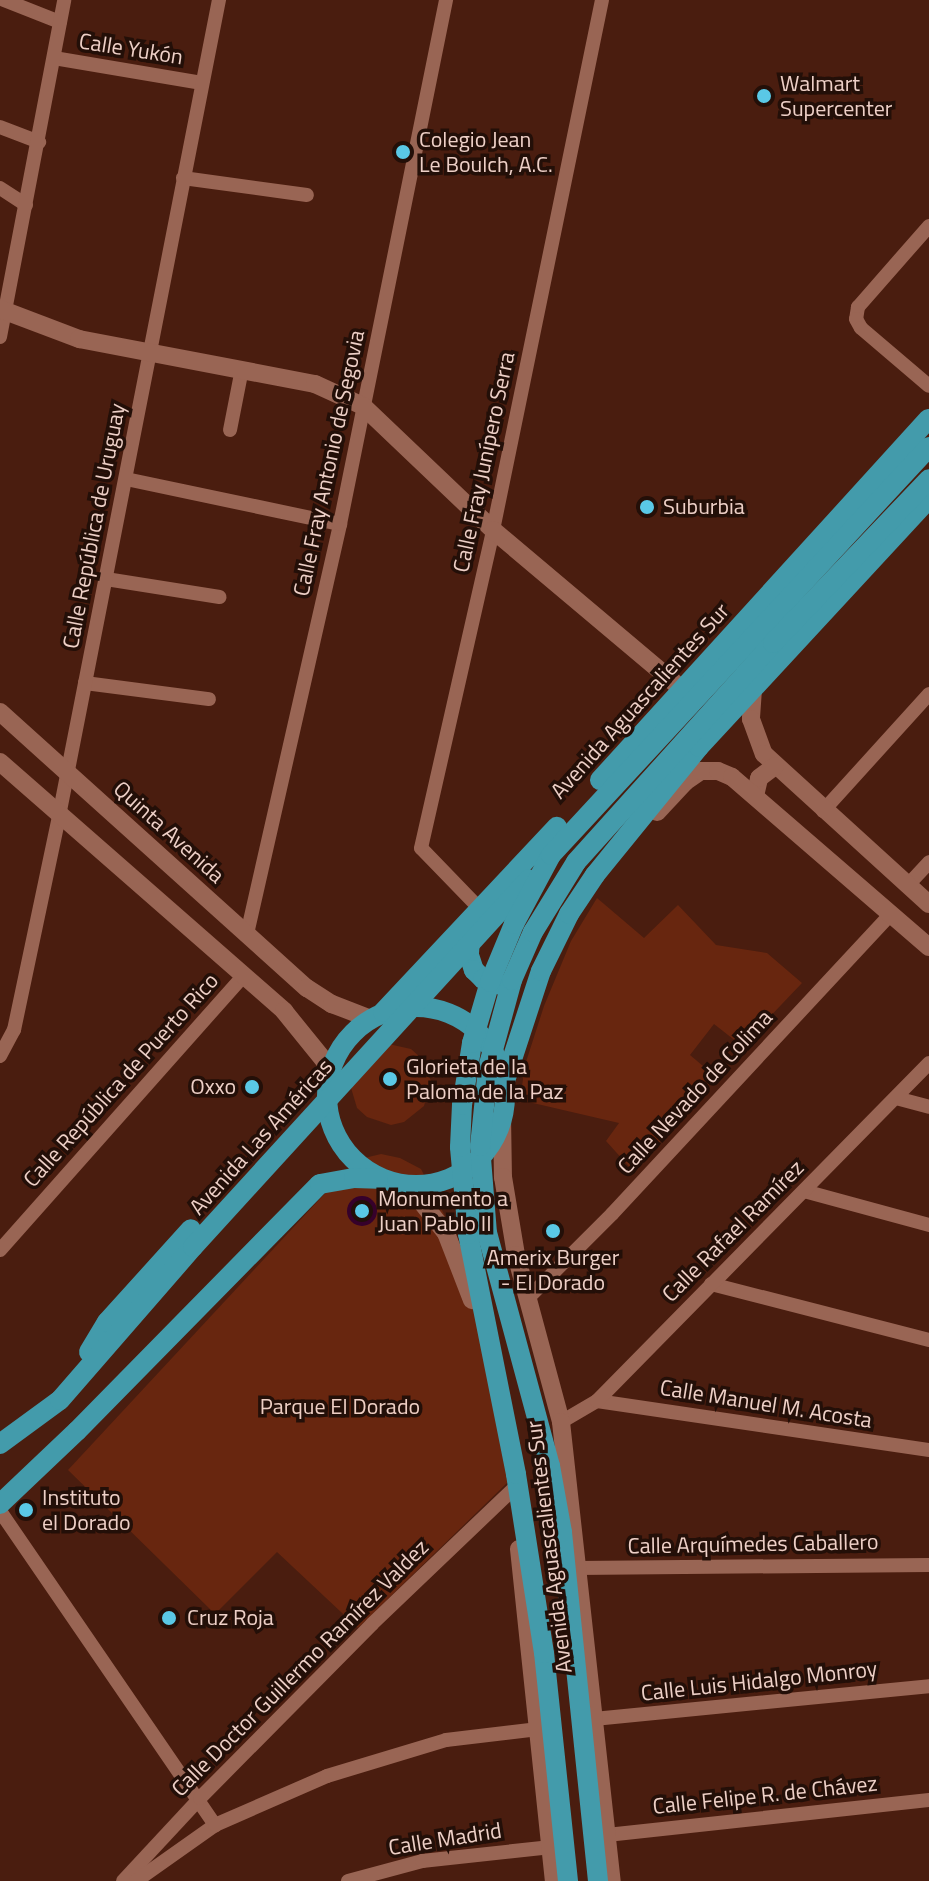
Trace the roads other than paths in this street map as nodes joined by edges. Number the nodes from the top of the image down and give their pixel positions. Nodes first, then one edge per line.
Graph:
1 (4, 0) edge
2 (64, 0) edge
3 (219, 0) edge
4 (446, 0) edge
5 (602, 0) edge
6 (60, 22) junction
7 (54, 58) junction
8 (202, 83) junction
9 (0, 127) edge
10 (39, 142) junction
11 (183, 178) junction
12 (0, 188) edge
13 (307, 195) dead end
14 (26, 205) junction
15 (929, 226) edge
16 (3, 310) edge
17 (0, 337) edge
18 (150, 352) junction
19 (242, 369) junction
20 (929, 386) edge
21 (363, 406) junction
22 (929, 419) edge
23 (230, 430) dead end
24 (929, 447) edge
25 (126, 479) junction
26 (929, 479) edge
27 (929, 499) edge
28 (340, 524) junction
29 (493, 530) junction
30 (106, 579) junction
31 (220, 597) dead end
32 (85, 683) junction
33 (682, 689) junction
34 (753, 689) junction
35 (929, 694) edge
36 (209, 699) dead end
37 (0, 712) edge
38 (0, 762) edge
39 (775, 766) junction
40 (66, 773) junction
41 (755, 796) junction
42 (823, 811) junction
43 (59, 816) junction
44 (622, 842) junction
45 (551, 855) junction
46 (929, 862) edge
47 (907, 886) junction
48 (929, 904) edge
49 (481, 910) junction
50 (891, 914) junction
51 (247, 934) junction
52 (929, 947) edge
53 (541, 971) junction
54 (243, 976) junction
55 (377, 1016) junction
56 (0, 1056) edge
57 (929, 1063) edge
58 (329, 1076) junction
59 (504, 1084) junction
60 (896, 1098) junction
61 (929, 1107) edge
62 (502, 1116) junction
63 (384, 1180) junction
64 (408, 1185) junction
65 (804, 1191) junction
66 (929, 1225) edge
67 (0, 1250) edge
68 (711, 1284) junction
69 (528, 1298) junction
70 (929, 1340) edge
71 (60, 1400) junction
72 (597, 1401) junction
73 (561, 1422) junction
74 (0, 1444) edge
75 (929, 1450) edge
76 (512, 1490) junction
77 (0, 1504) edge
78 (0, 1511) edge
79 (929, 1565) edge
80 (577, 1568) junction
81 (929, 1686) edge
82 (594, 1719) junction
83 (538, 1729) junction
84 (200, 1798) junction
85 (929, 1800) edge
86 (215, 1825) junction
87 (607, 1835) junction
88 (551, 1847) junction
89 (123, 1881) edge
90 (136, 1881) edge
91 (348, 1881) edge
92 (554, 1881) edge
93 (568, 1881) edge
94 (598, 1881) edge
95 (612, 1881) edge

1 - 6 street, Calle Yukón
2 - 6 street
3 - 8 street, Calle República de Uruguay
4 - 21 street, Calle Fray Antonio de Segovia
5 - 29 street, Calle Fray Junípero Serra
6 - 7 street
7 - 8 street, Calle Yukón
7 - 10 street
8 - 11 street, Calle República de Uruguay
9 - 10 street
10 - 14 street
11 - 13 street
11 - 18 street, Calle República de Uruguay
12 - 14 street
14 - 16 street
15 - 20 street
16 - 17 street
16 - 18 street
18 - 19 street
18 - 25 street, Calle República de Uruguay
19 - 21 street
19 - 23 street
21 - 28 street, Calle Fray Antonio de Segovia
21 - 29 street
22 - 33 main road, Avenida Aguascalientes Sur
24 - 45 main road, Avenida Aguascalientes Sur
25 - 28 street
25 - 30 street, Calle República de Uruguay
26 - 94 main road, Avenida Aguascalientes Sur
27 - 34 main road
28 - 51 street, Calle Fray Antonio de Segovia
29 - 33 street
29 - 49 street, Calle Fray Junípero Serra
30 - 31 street
30 - 32 street, Calle República de Uruguay
32 - 36 street
32 - 40 street, Calle República de Uruguay
33 - 49 main road, Avenida Aguascalientes Sur
34 - 39 street
34 - 44 main road
35 - 42 street
37 - 40 street, Quinta Avenida
38 - 43 street
39 - 41 street
39 - 42 street
40 - 43 street, Calle República de Uruguay
40 - 51 street, Quinta Avenida
41 - 44 street
41 - 50 street
42 - 47 street
43 - 54 street
43 - 56 street, Calle República de Uruguay
44 - 53 main road
45 - 71 main road, Avenida Las Américas
45 - 93 main road, Avenida Aguascalientes Sur
46 - 47 street
47 - 48 street
49 - 53 main road
49 - 55 main road, Avenida Aguascalientes Sur
50 - 52 street
50 - 69 street, Calle Nevado de Colima
51 - 55 street, Quinta Avenida
53 - 59 main road
54 - 58 street
54 - 67 street, Calle República de Puerto Rico
55 - 58 main road, Avenida Aguascalientes Sur
55 - 59 main road, Avenida Aguascalientes Sur
57 - 60 street, Calle Rafael Ramírez
58 - 63 main road, Avenida Aguascalientes Sur
58 - 71 main road, Avenida Aguascalientes Sur
59 - 62 main road, Avenida Aguascalientes Sur
60 - 61 street
60 - 65 street, Calle Rafael Ramírez
62 - 64 main road, Avenida Aguascalientes Sur
62 - 69 street, Avenida Aguascalientes Sur
63 - 64 main road, Avenida Aguascalientes Sur
63 - 77 main road, Avenida Aguascalientes Sur
64 - 76 street, Avenida Aguascalientes Sur
65 - 66 street
65 - 68 street, Calle Rafael Ramírez
68 - 70 street
68 - 72 street, Calle Rafael Ramírez
69 - 73 street, Avenida Aguascalientes Sur
71 - 74 main road, Avenida Las Américas
72 - 73 street, Calle Rafael Ramírez
72 - 75 street, Calle Manuel M. Acosta
73 - 80 street, Avenida Aguascalientes Sur
76 - 83 street, Avenida Aguascalientes Sur
76 - 84 street, Calle Doctor Guillermo Ramírez Valdez
78 - 84 street
79 - 80 street, Calle Arquímedes Caballero
80 - 82 street, Avenida Aguascalientes Sur
81 - 82 street, Calle Luis Hidalgo Monroy
82 - 87 street, Avenida Aguascalientes Sur
83 - 86 street
83 - 88 street, Avenida Aguascalientes Sur
84 - 86 street
84 - 89 street, Calle Doctor Guillermo Ramírez Valdez
85 - 87 street, Calle Felipe R. de Chávez
86 - 90 street
87 - 95 street, Avenida Aguascalientes Sur
88 - 91 street, Calle Madrid
88 - 92 street, Avenida Aguascalientes Sur

